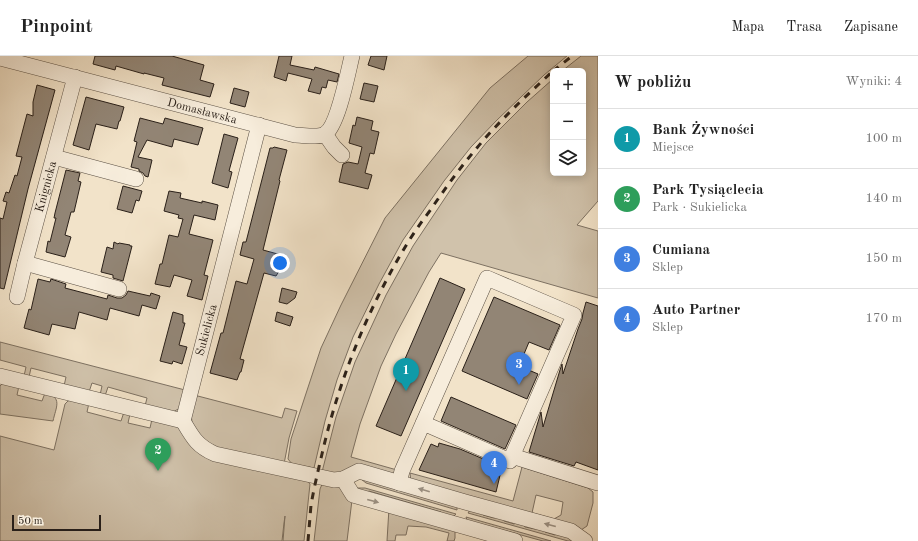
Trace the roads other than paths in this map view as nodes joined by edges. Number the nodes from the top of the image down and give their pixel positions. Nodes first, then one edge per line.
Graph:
1 (352, 56) edge
2 (0, 58) edge
3 (75, 77) junction
4 (259, 125) junction
5 (325, 134) junction
6 (342, 155) dead end
7 (54, 157) junction
8 (136, 179) dead end
9 (25, 263) junction
10 (119, 289) dead end
11 (17, 296) dead end
12 (0, 376) edge
13 (184, 421) junction
14 (423, 423) junction
15 (512, 456) junction
16 (343, 479) junction
17 (399, 483) junction
18 (598, 483) edge
19 (465, 502) junction
20 (460, 525) junction
21 (515, 541) edge
22 (585, 541) edge

1 - 5 street
2 - 3 street, Domasławska
3 - 4 street, Domasławska
3 - 7 street, Knignicka
4 - 5 street, Domasławska
4 - 13 street, Sukielicka
5 - 6 street
7 - 8 street
7 - 9 street, Knignicka
9 - 10 street
9 - 11 street, Knignicka
12 - 13 street
13 - 16 street
14 - 15 street
14 - 15 street
14 - 17 street
15 - 18 street
16 - 17 street
16 -> 20 street
19 -> 17 street
19 - 20 street
22 -> 19 street
20 - 21 street

